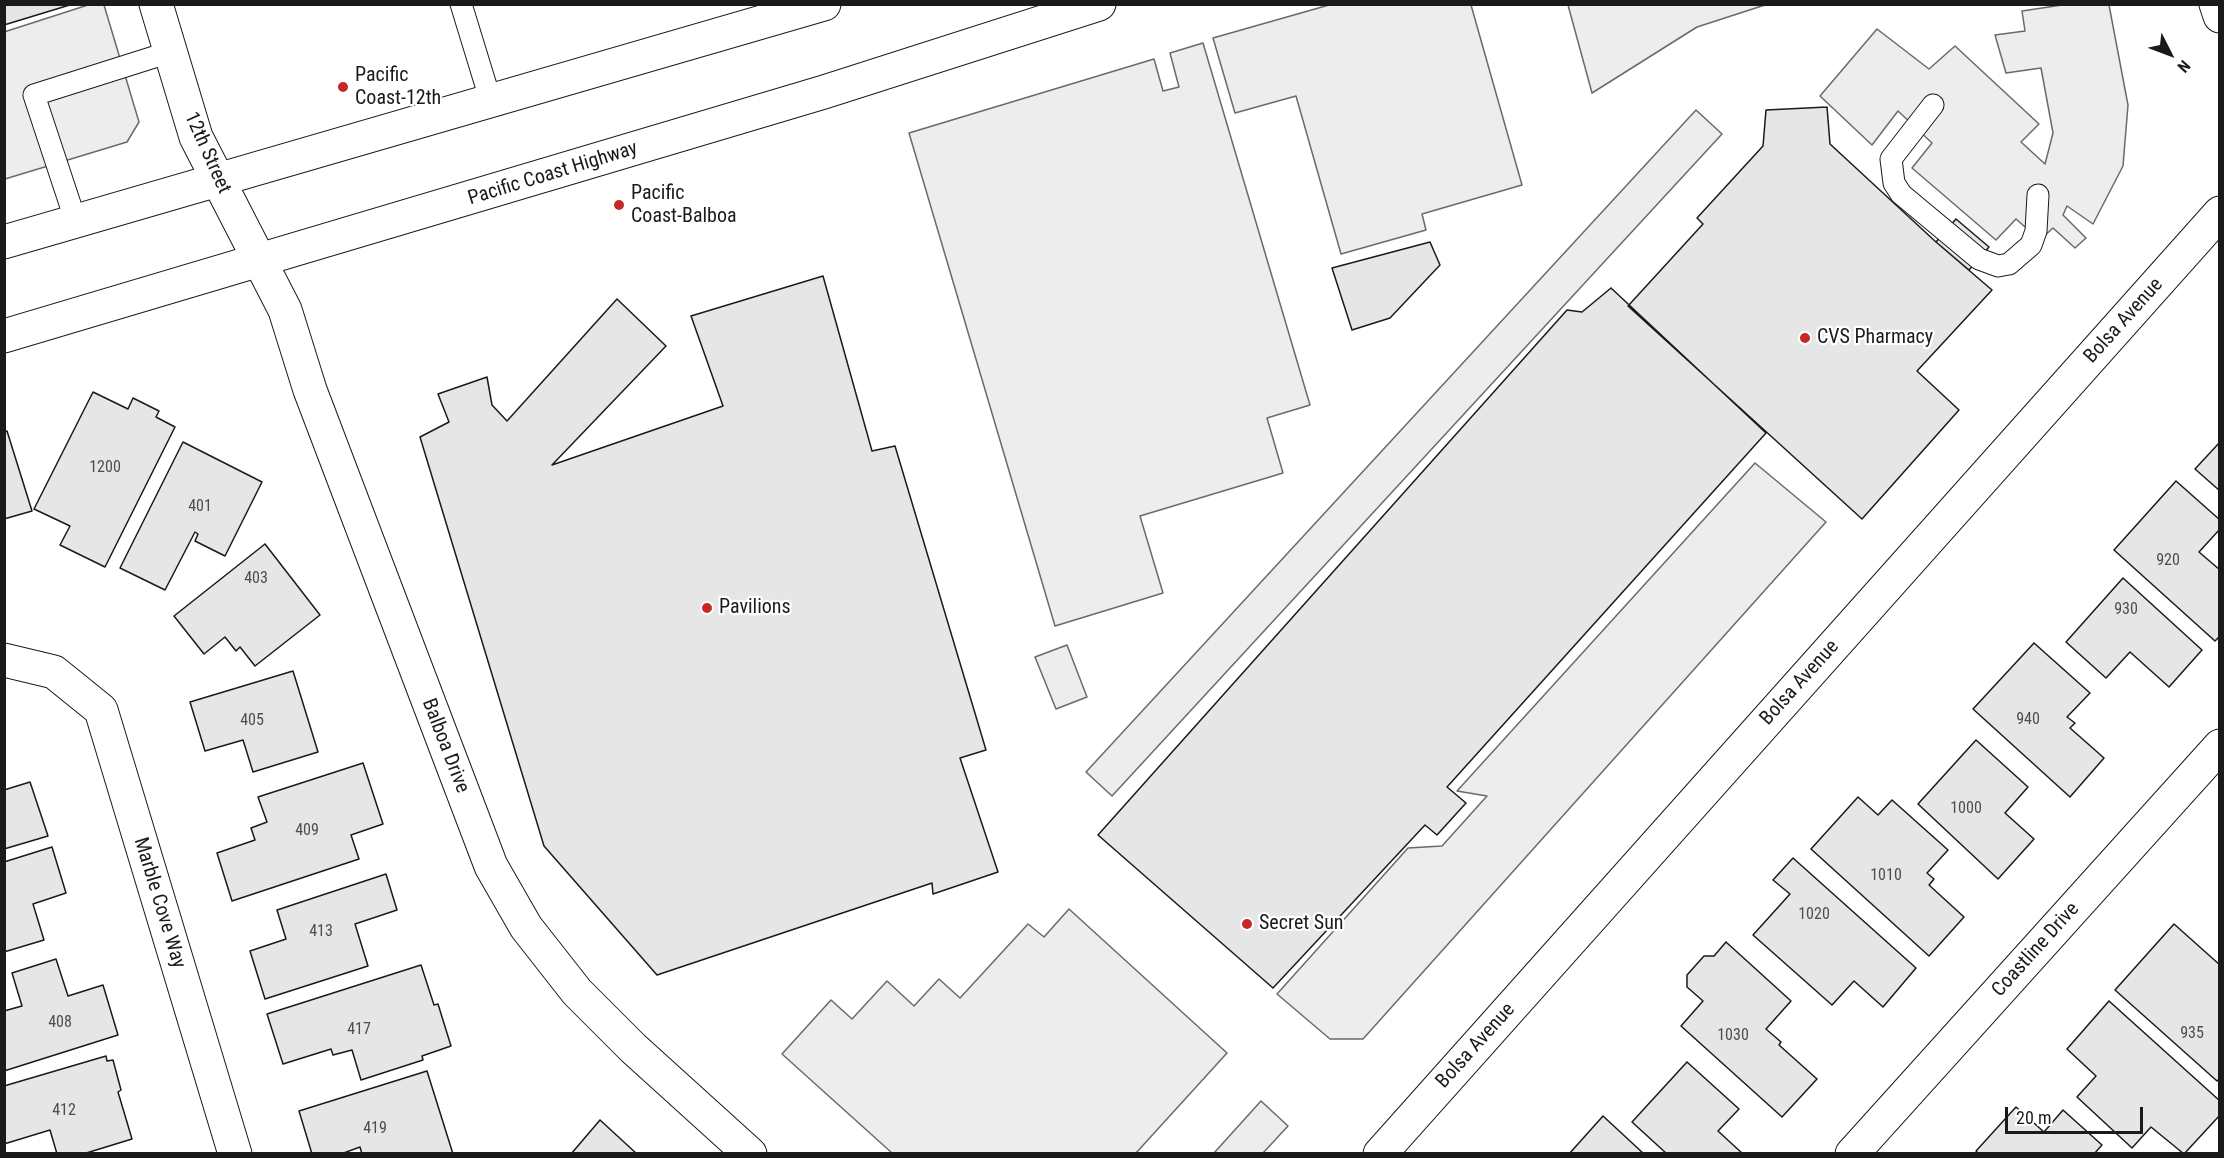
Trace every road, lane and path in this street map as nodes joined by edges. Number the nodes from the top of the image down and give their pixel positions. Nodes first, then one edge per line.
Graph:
1 (156, 4) edge
2 (461, 4) edge
3 (824, 4) edge
4 (1099, 4) edge
5 (2216, 4) edge
6 (2220, 16) edge
7 (170, 52) junction
8 (491, 102) junction
9 (1933, 105) dead end
10 (218, 181) junction
11 (2038, 195) dead end
12 (2220, 213) edge
13 (76, 222) junction
14 (4, 242) edge
15 (260, 262) junction
16 (4, 336) edge
17 (4, 660) edge
18 (2220, 746) edge
19 (235, 1154) edge
20 (750, 1154) edge
21 (1380, 1154) edge
22 (1852, 1154) edge

1 - 7 main road, 12th Street
2 - 8 lane
3 - 8 main road
4 - 15 main road, Pacific Coast Highway
5 - 6 main road
7 - 10 main road, 12th Street
7 - 13 lane
8 - 10 main road
9 - 11 lane
10 - 13 main road
10 - 15 main road, 12th Street
12 - 21 main road, Bolsa Avenue
13 - 14 main road
15 - 16 main road, Pacific Coast Highway
15 - 20 main road, Balboa Drive
17 - 19 main road, Marble Cove Way
18 - 22 main road, Coastline Drive

